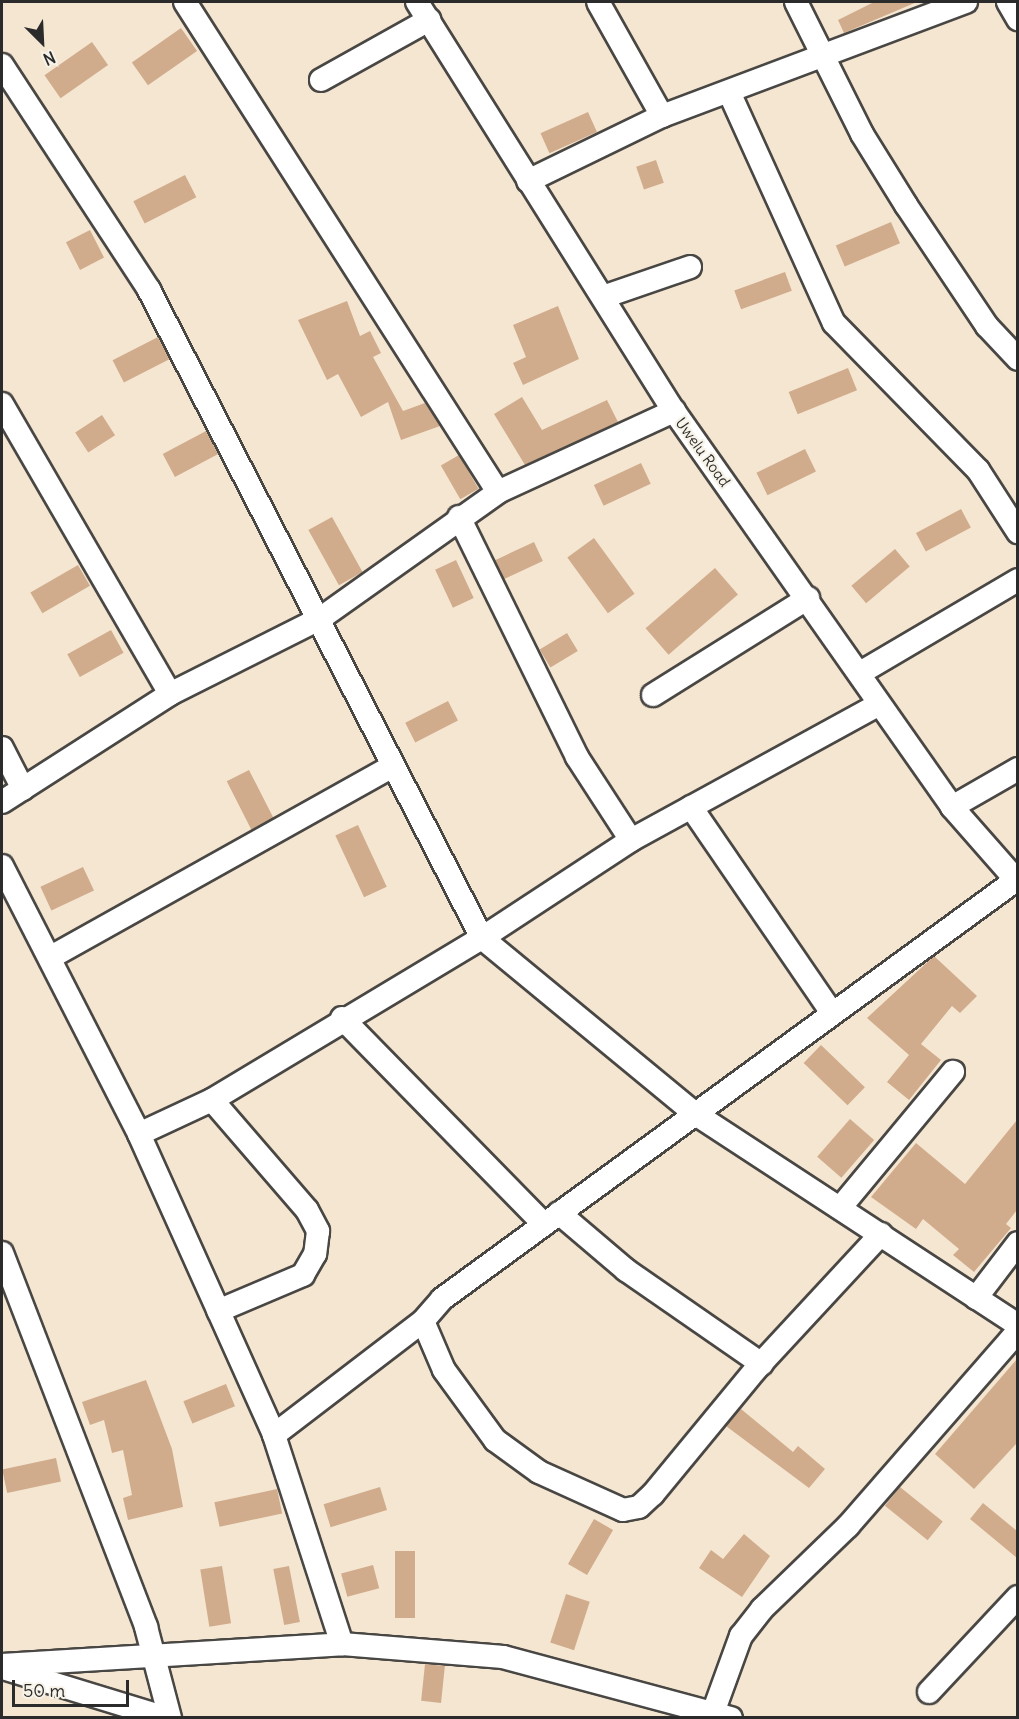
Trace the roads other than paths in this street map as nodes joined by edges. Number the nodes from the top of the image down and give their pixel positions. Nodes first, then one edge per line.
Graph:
1 (185, 2) edge
2 (598, 2) edge
3 (796, 2) edge
4 (966, 2) edge
5 (1008, 2) edge
6 (423, 11) edge
7 (1017, 19) edge
8 (825, 54) junction
9 (2, 65) edge
10 (321, 80) dead end
11 (729, 92) junction
12 (662, 116) junction
13 (528, 181) junction
14 (690, 267) dead end
15 (603, 297) junction
16 (1017, 359) edge
17 (2, 404) edge
18 (674, 411) junction
19 (498, 492) junction
20 (459, 517) junction
21 (1017, 532) edge
22 (1017, 580) edge
23 (808, 598) junction
24 (321, 618) junction
25 (860, 673) junction
26 (170, 694) junction
27 (653, 695) dead end
28 (878, 705) junction
29 (2, 748) edge
30 (391, 768) junction
31 (1017, 769) edge
32 (23, 789) junction
33 (2, 802) edge
34 (691, 807) junction
35 (952, 807) junction
36 (631, 840) junction
37 (2, 866) edge
38 (1017, 881) edge
39 (482, 938) junction
40 (51, 957) junction
41 (832, 1013) junction
42 (342, 1018) junction
43 (953, 1072) dead end
44 (212, 1100) junction
45 (694, 1113) junction
46 (139, 1134) junction
47 (840, 1208) junction
48 (551, 1219) junction
49 (881, 1234) junction
50 (1017, 1243) edge
51 (2, 1253) edge
52 (976, 1298) junction
53 (218, 1311) junction
54 (423, 1321) junction
55 (1017, 1325) edge
56 (1017, 1331) edge
57 (762, 1364) junction
58 (274, 1435) junction
59 (1017, 1597) edge
60 (342, 1644) junction
61 (156, 1654) junction
62 (2, 1666) edge
63 (929, 1692) dead end
64 (113, 1712) edge
65 (722, 1714) edge
66 (168, 1718) edge

1 - 19 street
2 - 12 street
3 - 8 street
4 - 8 street
5 - 7 street
6 - 10 street
6 - 13 street, Uwelu Road
8 - 11 street
8 - 16 street
9 - 24 street
11 - 12 street
11 - 21 street
12 - 13 street
13 - 15 street, Uwelu Road
14 - 15 street
15 - 18 street, Uwelu Road
17 - 26 street
18 - 19 street
18 - 23 street, Uwelu Road
19 - 20 street
20 - 24 street
20 - 36 street
22 - 25 street
23 - 25 street, Uwelu Road
23 - 27 street
24 - 26 street
24 - 30 street
25 - 28 street, Uwelu Road
26 - 32 street
28 - 34 street
28 - 35 street, Uwelu Road
29 - 32 street
30 - 39 street
30 - 40 street
31 - 35 street
32 - 33 street
34 - 36 street
34 - 41 street
35 - 38 street, Uwelu Road
36 - 39 street
37 - 40 street
38 - 41 street
39 - 42 street
39 - 45 street
40 - 46 street
41 - 45 street
42 - 44 street
42 - 48 street
43 - 47 street
44 - 46 street
44 - 53 street
45 - 47 street
45 - 48 street
46 - 53 street
47 - 49 street
48 - 54 street
48 - 57 street
49 - 52 street
49 - 57 street
50 - 52 street
51 - 61 street
52 - 55 street
53 - 58 street
54 - 57 street
54 - 58 street
56 - 65 street
58 - 60 street
59 - 63 street
60 - 61 street
60 - 65 street
61 - 62 street
61 - 66 street
62 - 64 street
64 - 66 street

